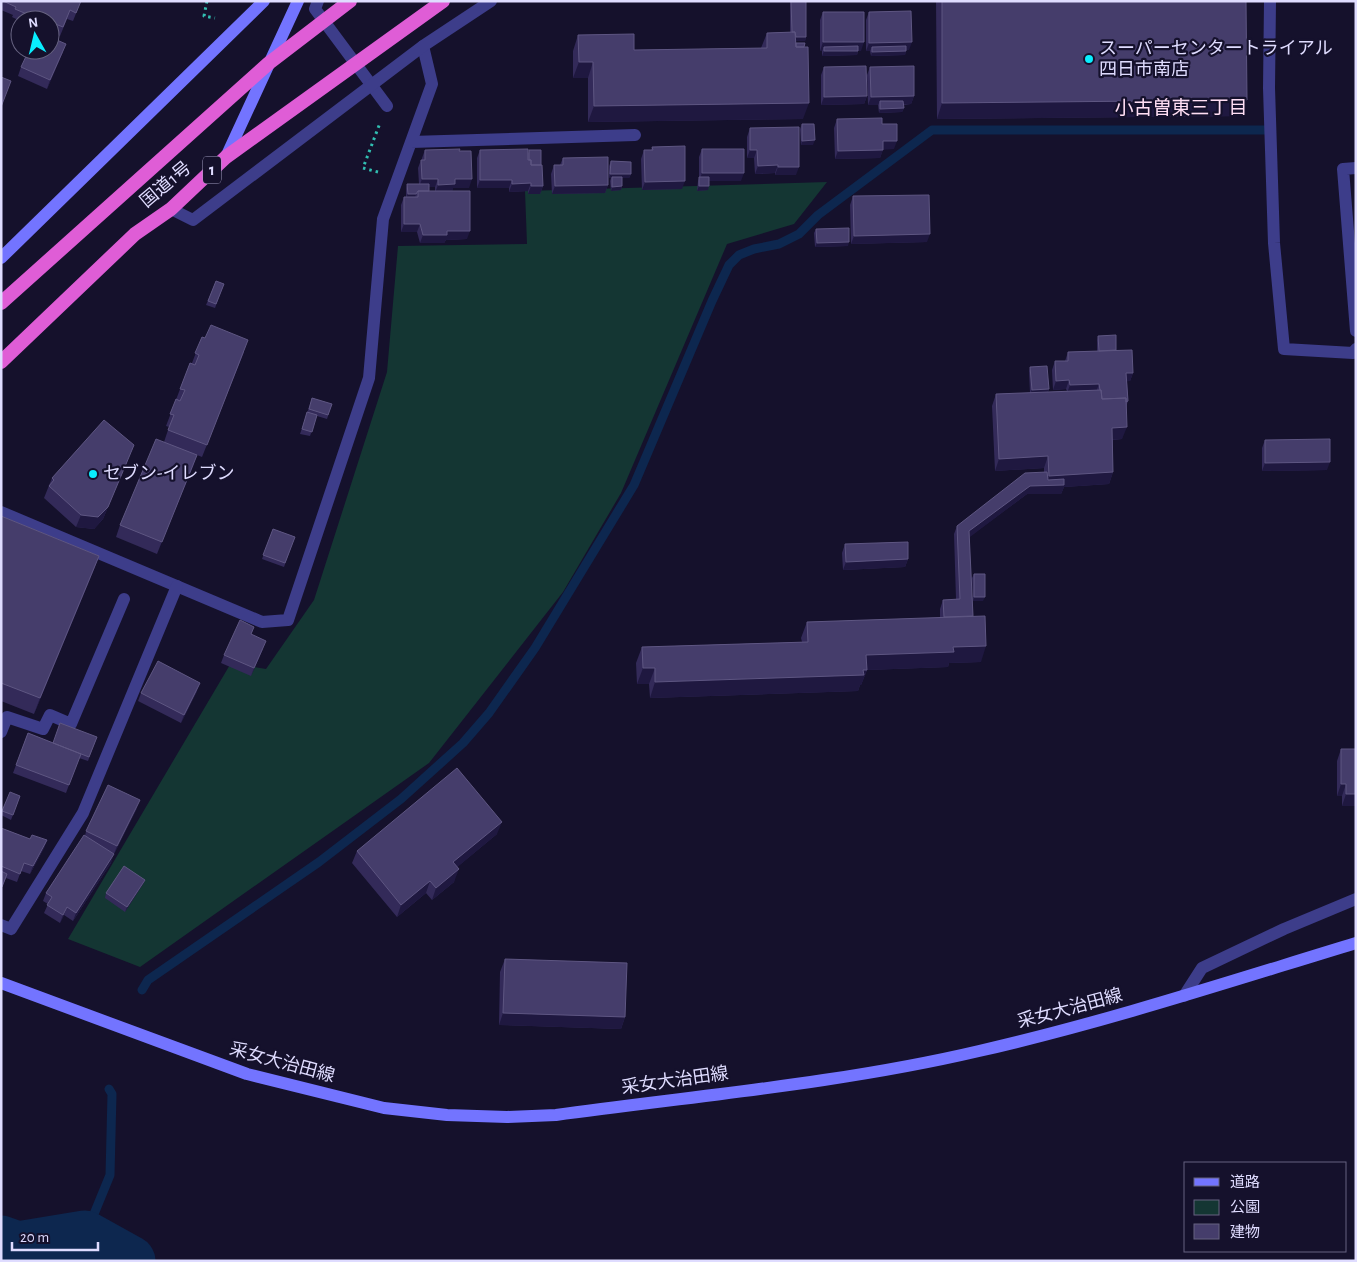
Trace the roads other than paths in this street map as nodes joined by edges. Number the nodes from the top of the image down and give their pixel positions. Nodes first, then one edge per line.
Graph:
1 (264, 1) edge
2 (298, 1) edge
3 (318, 1) edge
4 (350, 1) edge
5 (443, 1) edge
6 (491, 1) edge
7 (1270, 1) edge
8 (423, 46) junction
9 (269, 63) junction
10 (387, 106) road end
11 (635, 135) dead end
12 (411, 142) junction
13 (226, 157) junction
14 (1356, 168) edge
15 (170, 208) junction
16 (1, 258) edge
17 (1, 303) edge
18 (1356, 331) edge
19 (1356, 349) edge
20 (1, 362) edge
21 (1, 512) edge
22 (177, 586) junction
23 (124, 599) dead end
24 (1, 732) edge
25 (1356, 900) edge
26 (1, 924) edge
27 (1356, 943) edge
28 (1, 982) edge
29 (1184, 996) junction

1 - 16 main road
2 - 9 main road
3 - 10 street
4 - 9 highway, 国道1号 / 1
5 - 13 highway, 国道1号 / 1
6 - 8 street
7 - 19 street
8 - 12 street
8 - 15 street
9 - 13 main road
9 - 17 highway, 国道1号 / 1
11 - 12 street
12 - 22 street
13 - 15 highway, 国道1号 / 1
14 - 18 street
15 - 20 highway, 国道1号 / 1
21 - 22 street
22 - 26 street
23 - 24 street
25 - 29 street
27 - 29 main road, 采女大治田線
28 - 29 main road, 采女大治田線

